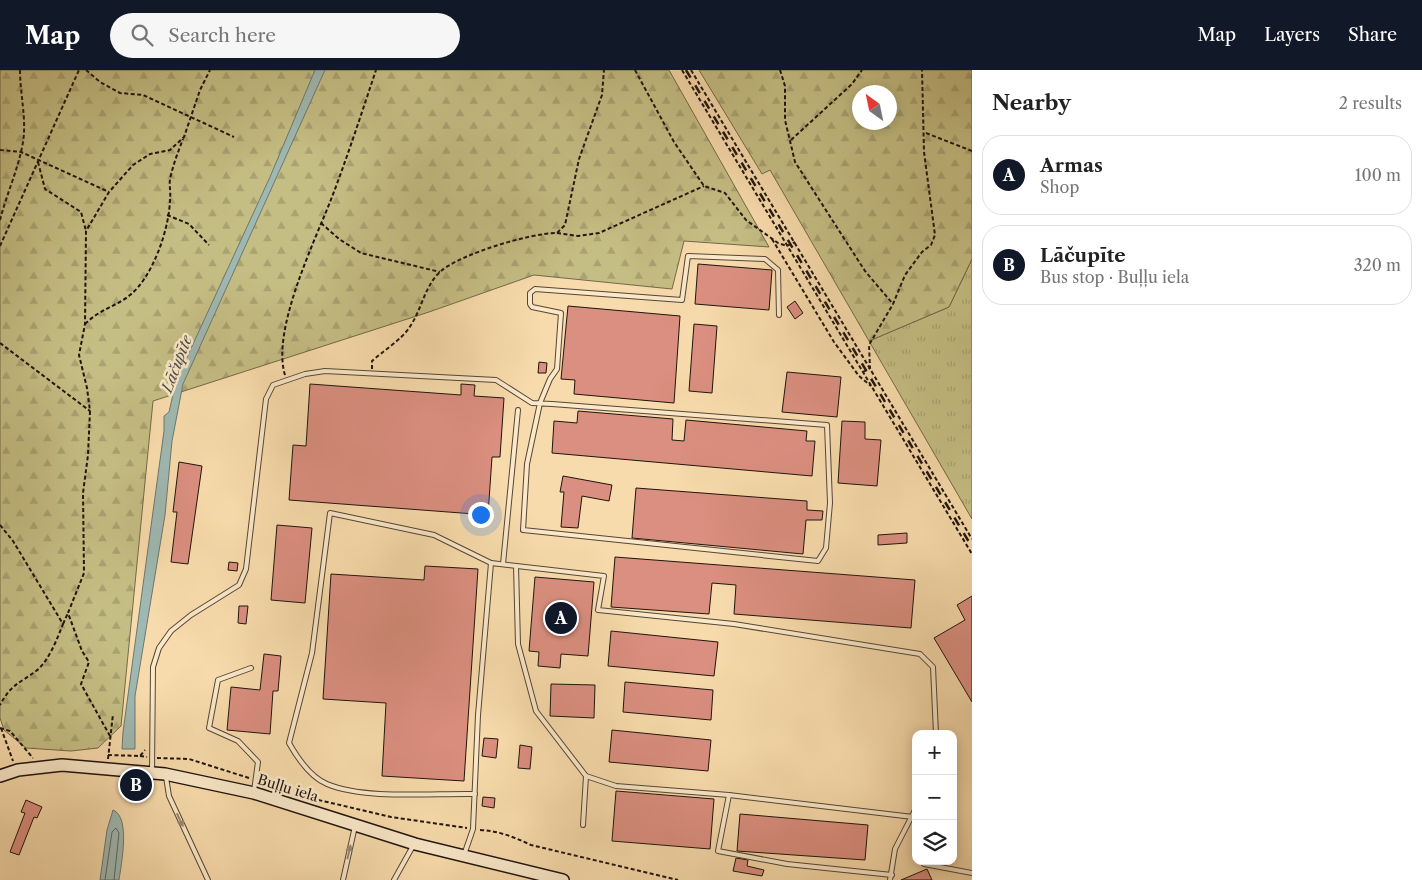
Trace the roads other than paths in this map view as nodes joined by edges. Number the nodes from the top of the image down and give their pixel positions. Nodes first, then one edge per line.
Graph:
1 (780, 315) dead end
2 (540, 403) junction
3 (518, 410) dead end
4 (491, 563) junction
5 (502, 564) junction
6 (516, 566) junction
7 (251, 668) dead end
8 (936, 730) edge
9 (152, 773) junction
10 (165, 774) junction
11 (0, 776) edge
12 (586, 776) junction
13 (254, 793) junction
14 (475, 794) junction
15 (729, 795) junction
16 (912, 817) edge
17 (912, 819) edge
18 (355, 824) junction
19 (583, 825) dead end
20 (414, 844) junction
21 (463, 856) junction
22 (929, 865) edge
23 (972, 873) edge
24 (892, 875) junction
25 (208, 880) edge
26 (343, 880) edge
27 (394, 880) edge
28 (563, 880) edge
29 (890, 880) edge

1 - 2 lane
2 - 2 lane
2 - 9 lane
3 - 5 lane
4 - 5 lane
4 - 14 lane
4 - 14 lane
5 - 6 lane
6 - 8 lane
6 - 12 lane
7 - 13 lane
9 - 10 street, Buļļu iela
9 - 11 street, Buļļu iela
10 - 13 street, Buļļu iela
10 -> 25 lane
12 - 15 lane
12 - 19 lane
13 - 18 street, Buļļu iela
14 - 21 lane
15 - 16 lane
15 - 24 lane
17 - 24 lane
18 - 20 street, Buļļu iela
26 -> 18 lane
20 - 21 street, Buļļu iela
20 - 27 lane
21 - 28 street, Buļļu iela
22 - 23 lane
24 - 29 lane

